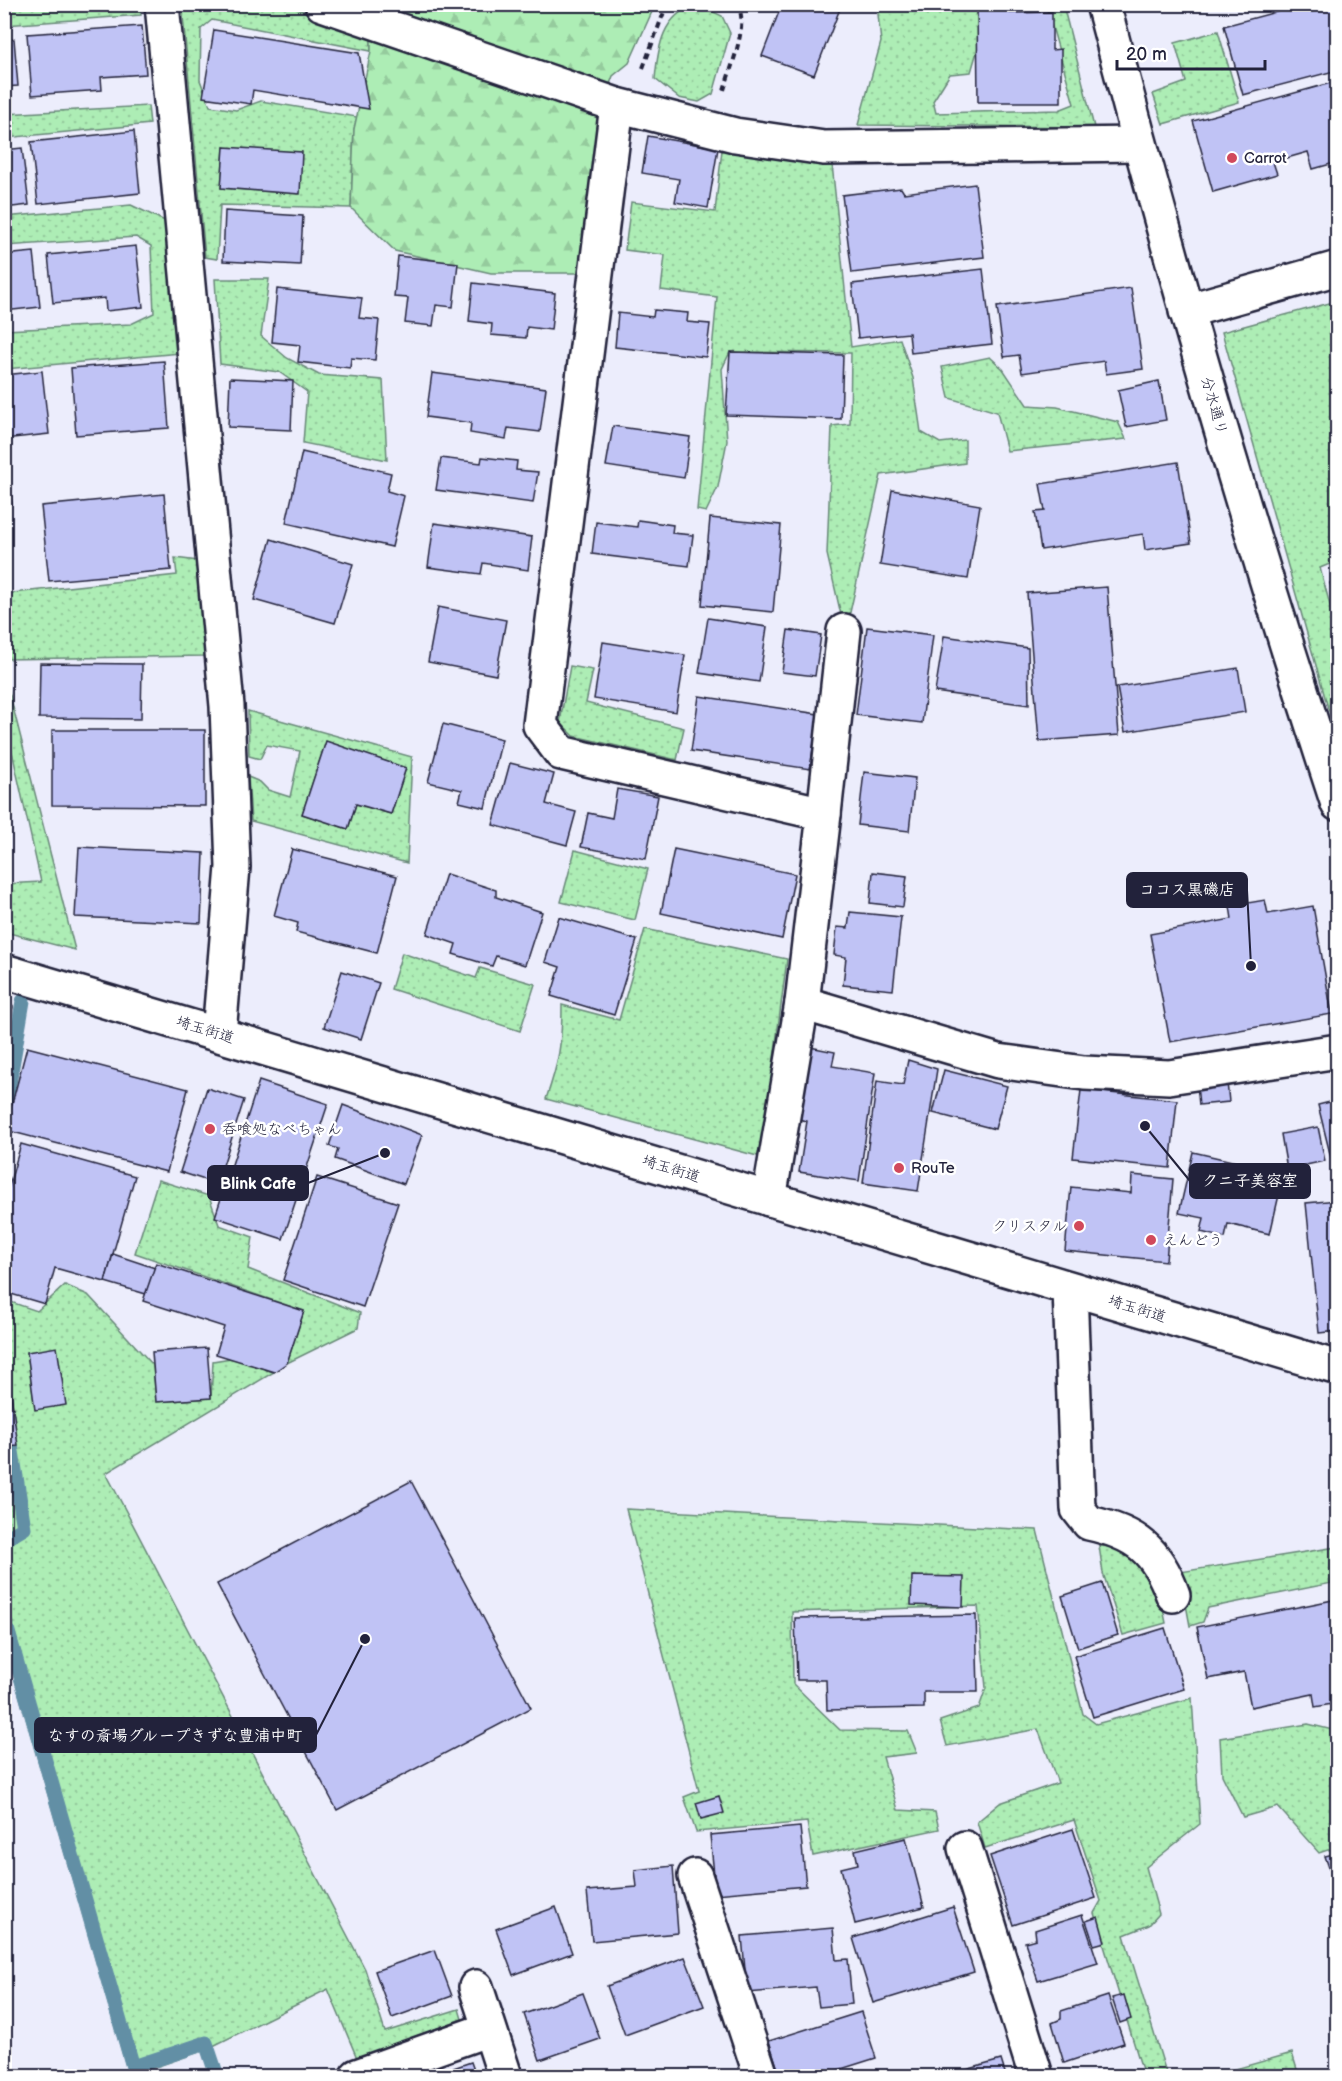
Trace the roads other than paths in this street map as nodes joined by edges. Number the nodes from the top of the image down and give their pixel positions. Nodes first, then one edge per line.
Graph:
1 (162, 4) edge
2 (322, 4) edge
3 (1103, 4) edge
4 (623, 107) junction
5 (1139, 144) junction
6 (1338, 268) edge
7 (1186, 311) junction
8 (844, 631) dead end
9 (1338, 804) edge
10 (824, 814) junction
11 (4, 971) edge
12 (802, 1003) junction
13 (219, 1035) junction
14 (1338, 1051) edge
15 (769, 1199) junction
16 (1070, 1289) junction
17 (1338, 1368) edge
18 (1173, 1595) dead end
19 (965, 1848) dead end
20 (694, 1876) dead end
21 (476, 1987) dead end
22 (489, 2030) junction
23 (357, 2076) edge
24 (505, 2076) edge
25 (761, 2076) edge
26 (1035, 2076) edge

1 - 13 street
2 - 4 street
3 - 5 street, 分水通り
4 - 5 street
4 - 10 street
5 - 7 street, 分水通り
6 - 7 street
7 - 9 street, 分水通り
8 - 10 street
10 - 12 street
11 - 13 street, 埼玉街道
12 - 14 street
12 - 15 street
13 - 15 street, 埼玉街道
15 - 16 street, 埼玉街道
16 - 17 street, 埼玉街道
16 - 18 street
19 - 26 street
20 - 25 street
21 - 22 street
22 - 23 street
22 - 24 street

